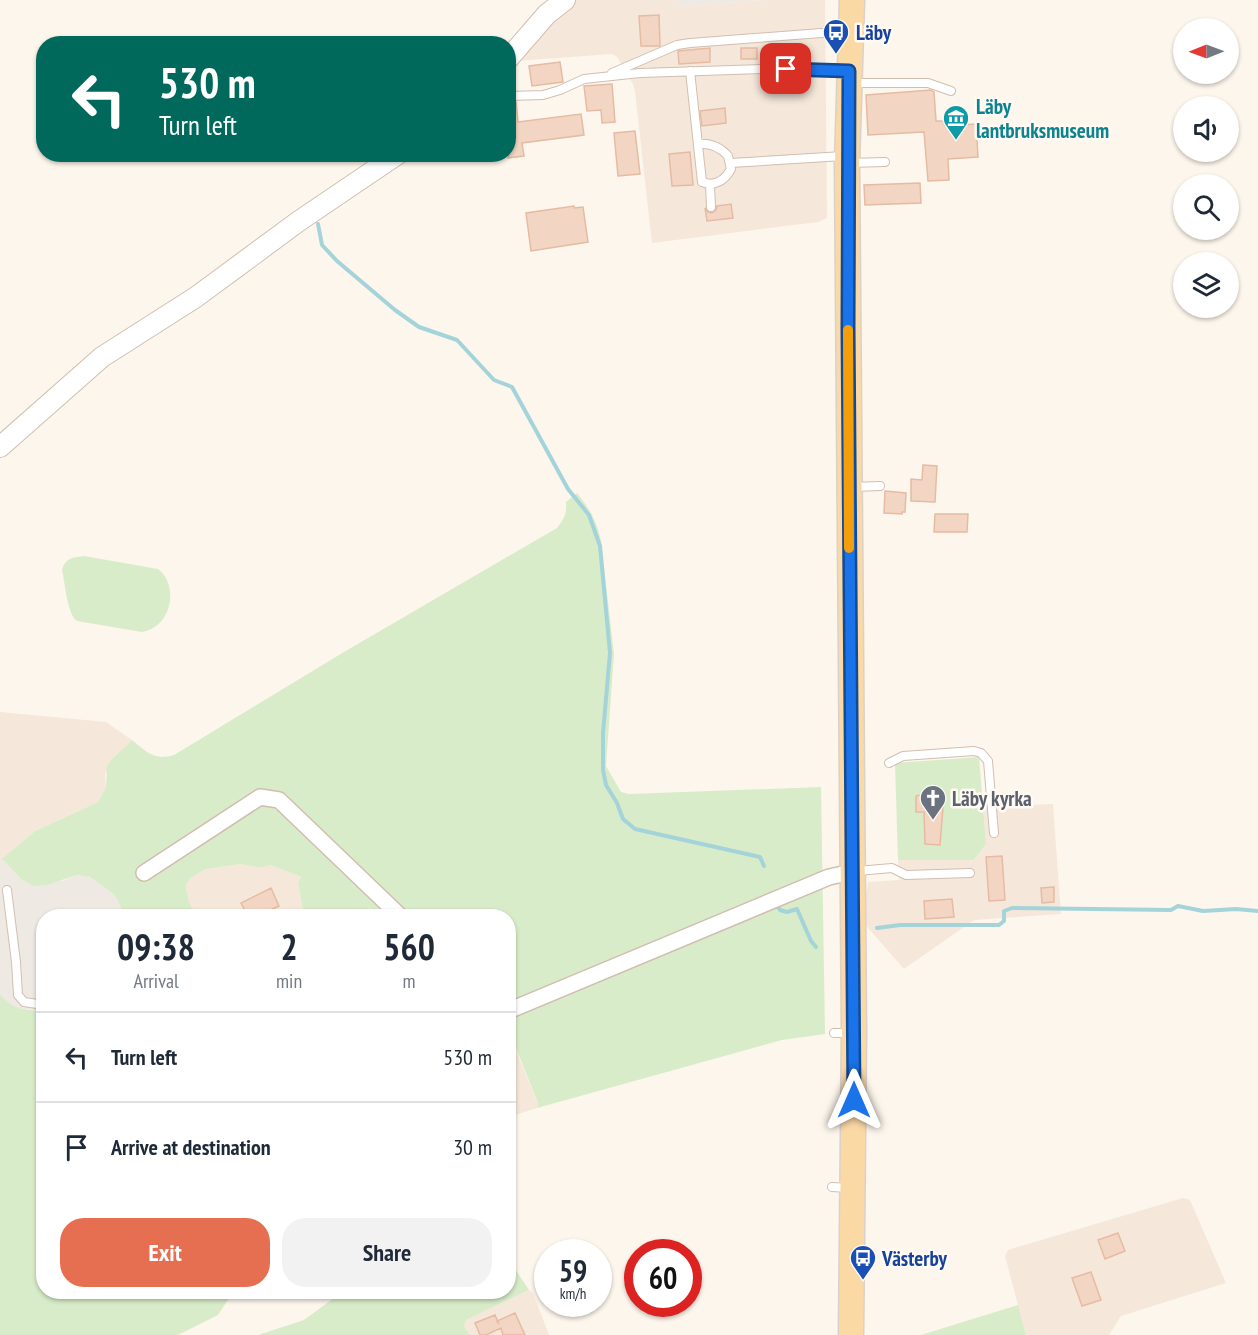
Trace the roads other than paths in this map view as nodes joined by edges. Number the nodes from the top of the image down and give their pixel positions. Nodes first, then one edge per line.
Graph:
1 (565, 0) edge
2 (852, 0) edge
3 (850, 30) junction
4 (516, 50) edge
5 (690, 71) junction
6 (602, 77) junction
7 (849, 77) junction
8 (951, 91) dead end
9 (516, 96) edge
10 (698, 144) junction
11 (847, 159) junction
12 (386, 162) edge
13 (885, 162) dead end
14 (731, 163) junction
15 (710, 185) junction
16 (711, 207) dead end
17 (0, 447) edge
18 (880, 486) dead end
19 (849, 487) junction
20 (889, 763) dead end
21 (994, 833) dead end
22 (852, 872) junction
23 (144, 873) dead end
24 (970, 873) dead end
25 (7, 890) dead end
26 (393, 909) edge
27 (36, 1004) edge
28 (516, 1008) edge
29 (851, 1335) edge

1 - 4 street
2 - 3 main road
3 - 6 lane
3 - 7 main road
5 - 6 lane
5 - 7 lane
5 - 10 lane
6 - 9 lane
7 - 8 lane
7 - 11 main road
10 - 14 lane
10 - 15 lane
11 - 13 lane
11 - 14 lane
11 - 19 main road
12 - 17 street
14 - 15 lane
15 - 16 lane
18 - 19 lane
19 - 22 main road
20 - 21 lane
22 - 24 lane
22 - 28 street
22 - 29 main road
23 - 26 street
25 - 27 lane

